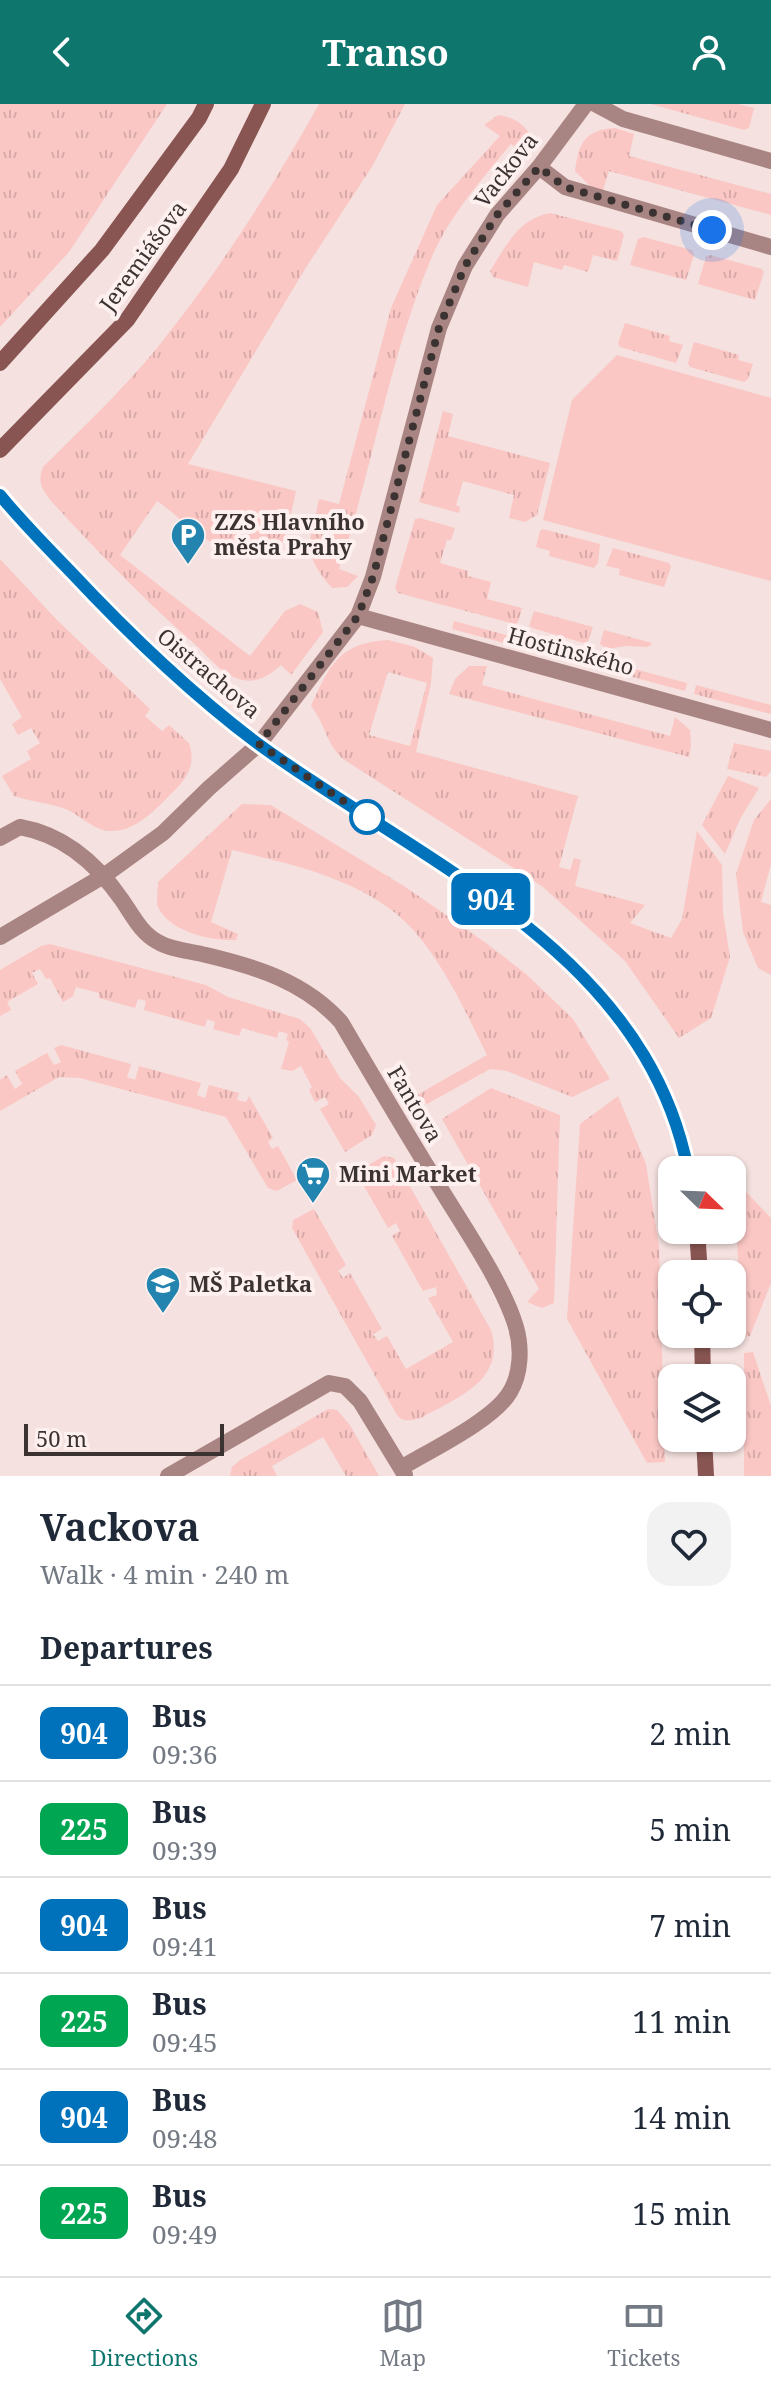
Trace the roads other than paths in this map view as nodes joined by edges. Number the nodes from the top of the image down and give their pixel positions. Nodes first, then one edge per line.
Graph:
1 (206, 104) edge
2 (263, 104) edge
3 (586, 104) edge
4 (595, 104) edge
5 (771, 161) edge
6 (539, 167) junction
7 (771, 247) edge
8 (0, 363) edge
9 (0, 450) edge
10 (0, 495) edge
11 (358, 616) junction
12 (771, 730) edge
13 (259, 744) junction
14 (0, 838) edge
15 (105, 875) junction
16 (0, 937) edge
17 (684, 1156) edge
18 (705, 1452) edge
19 (403, 1472) edge
20 (168, 1476) edge
21 (706, 1476) edge

1 - 8 street, Jeremiášova
2 - 9 street, Jeremiášova
3 - 6 street, Vackova
4 - 5 street
6 - 7 street
6 - 11 street, Vackova
10 - 13 street, Oistrachova
11 - 12 street, Hostinského
11 - 13 street, Vackova
13 - 15 street
13 - 17 street, Oistrachova
14 - 15 street, Fantova
15 - 16 street
15 - 19 street, Fantova
18 - 21 street
19 - 20 street

